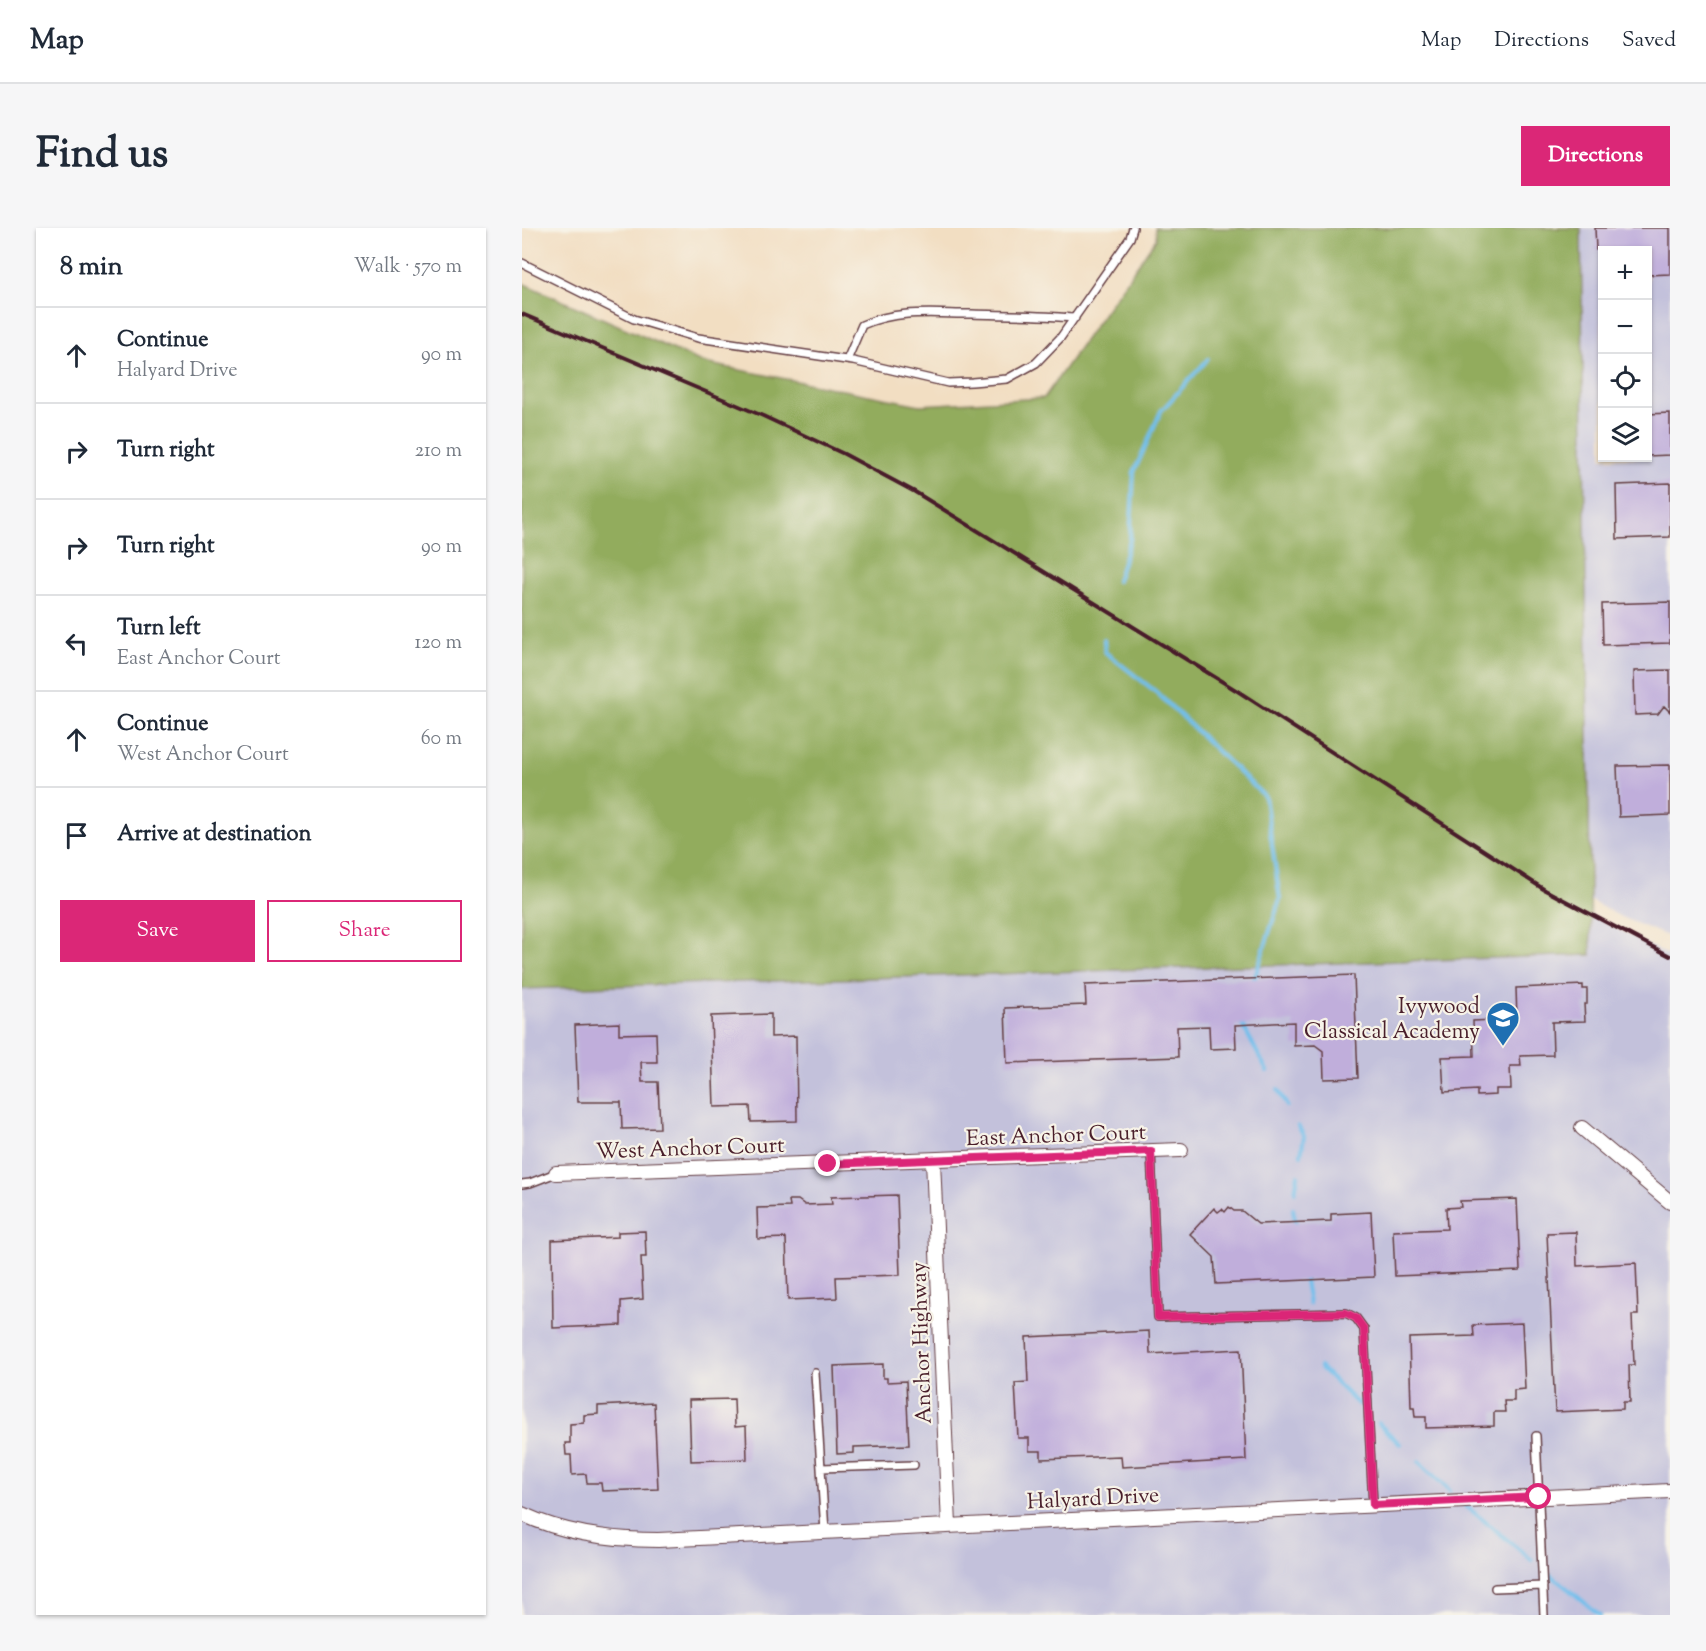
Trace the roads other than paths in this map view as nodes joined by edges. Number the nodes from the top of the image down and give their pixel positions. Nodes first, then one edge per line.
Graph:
1 (1133, 228) edge
2 (522, 263) edge
3 (1074, 318) junction
4 (847, 360) junction
5 (1582, 1128) dead end
6 (1181, 1150) dead end
7 (1151, 1151) junction
8 (933, 1160) junction
9 (556, 1173) joint
10 (522, 1184) edge
11 (1670, 1202) edge
12 (815, 1373) dead end
13 (1536, 1436) dead end
14 (914, 1464) dead end
15 (821, 1468) junction
16 (1670, 1491) edge
17 (1539, 1497) junction
18 (1373, 1505) junction
19 (522, 1515) edge
20 (949, 1525) junction
21 (825, 1532) junction
22 (1543, 1586) junction
23 (1495, 1588) dead end
24 (1544, 1615) edge

1 - 3 lane
2 - 4 lane
3 - 4 lane
3 - 4 lane
5 - 11 street
6 - 7 street, East Anchor Court
7 - 8 street, East Anchor Court
7 - 18 lane
8 - 9 street, West Anchor Court
8 - 20 street, Anchor Highway
9 - 10 lane
12 - 15 lane
13 - 17 lane
14 - 15 lane
15 - 21 lane
16 - 17 street, Halyard Drive
17 - 18 street, Halyard Drive
17 - 22 lane
18 - 20 street, Halyard Drive
19 - 21 street, Halyard Drive
20 - 21 street, Halyard Drive
22 - 23 lane
22 - 24 lane

